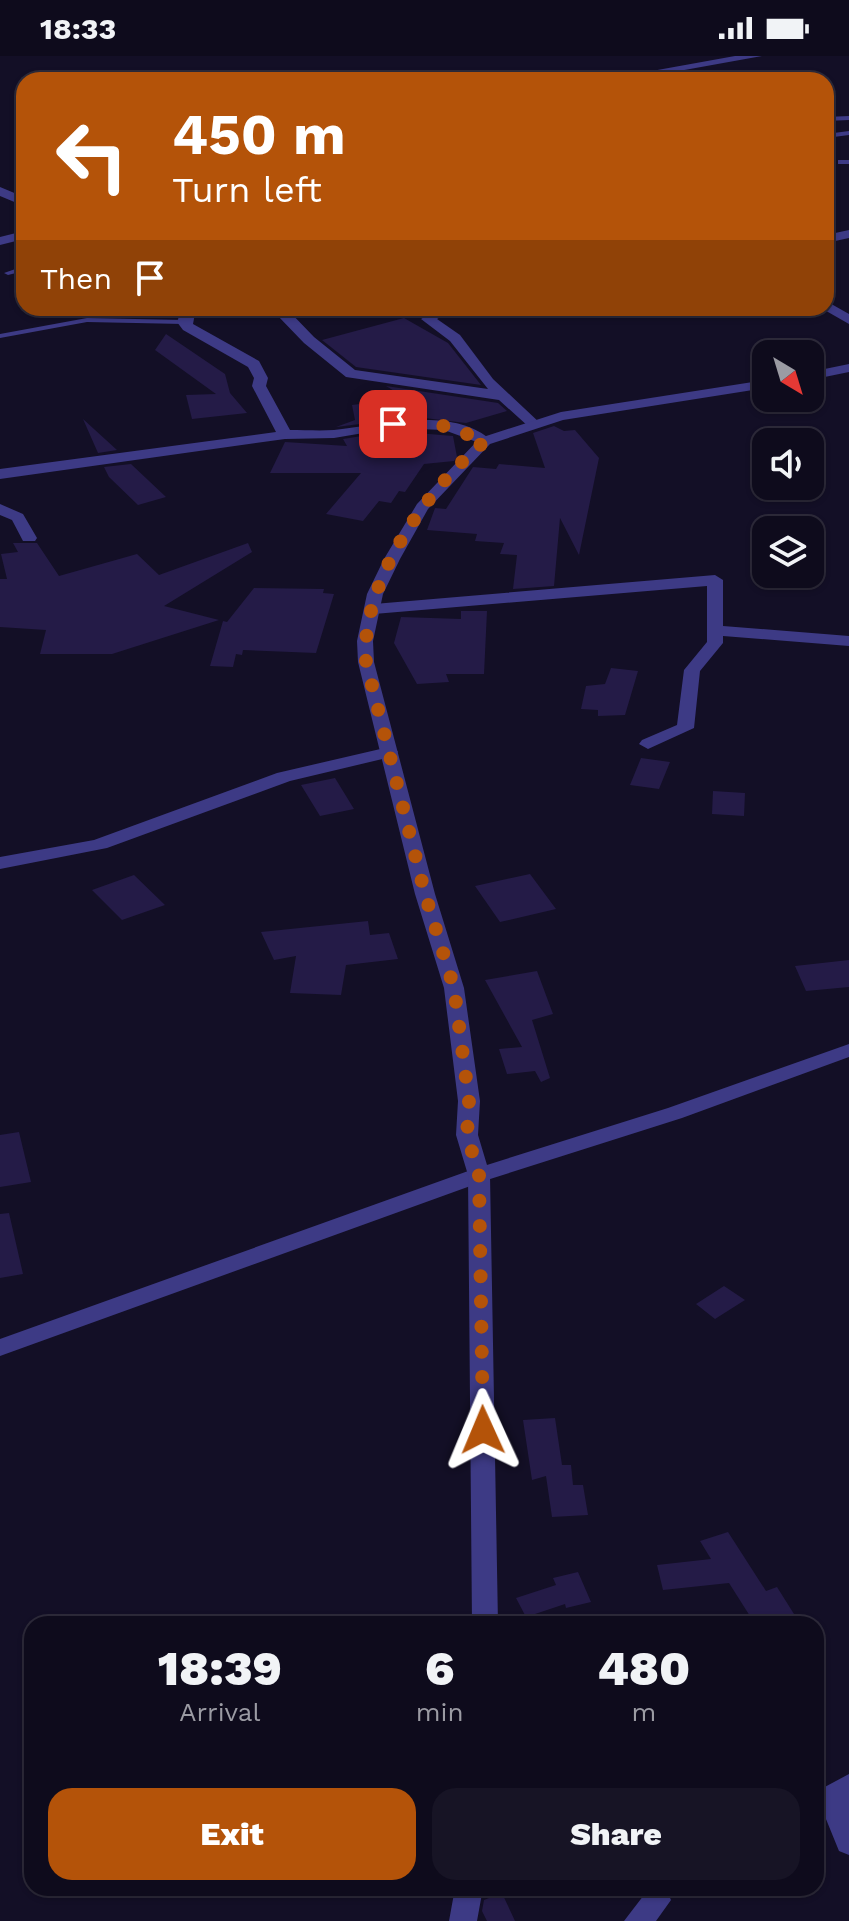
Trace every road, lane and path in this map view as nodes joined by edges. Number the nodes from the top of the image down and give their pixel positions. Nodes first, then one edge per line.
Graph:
1 (756, 56) edge
2 (657, 72) edge
3 (16, 270) edge
4 (8, 273) dead end
5 (167, 316) edge
6 (187, 316) edge
7 (286, 316) edge
8 (433, 316) edge
9 (0, 336) edge
10 (849, 368) edge
11 (824, 373) edge
12 (752, 386) edge
13 (504, 396) junction
14 (534, 424) junction
15 (285, 435) junction
16 (485, 441) junction
17 (0, 474) edge
18 (0, 509) edge
19 (29, 538) dead end
20 (374, 609) junction
21 (716, 630) junction
22 (849, 641) edge
23 (648, 744) dead end
24 (389, 752) junction
25 (0, 863) edge
26 (849, 1050) edge
27 (479, 1175) junction
28 (0, 1348) edge
29 (485, 1616) edge
30 (836, 1794) edge
31 (849, 1843) edge
32 (468, 1896) edge
33 (463, 1921) edge

1 - 2 street
3 - 4 lane
5 - 9 lane
6 - 15 street
7 - 13 street
8 - 13 street
10 - 11 street
12 - 14 street
13 - 14 street
14 - 16 street
15 - 16 street
15 - 17 street
16 - 20 street
18 - 19 street
20 - 21 street
20 - 24 street
21 - 22 street
21 - 23 street
24 - 25 street
24 - 27 street
26 - 27 street
27 - 28 street
27 - 29 street
30 - 31 street
32 - 33 street

